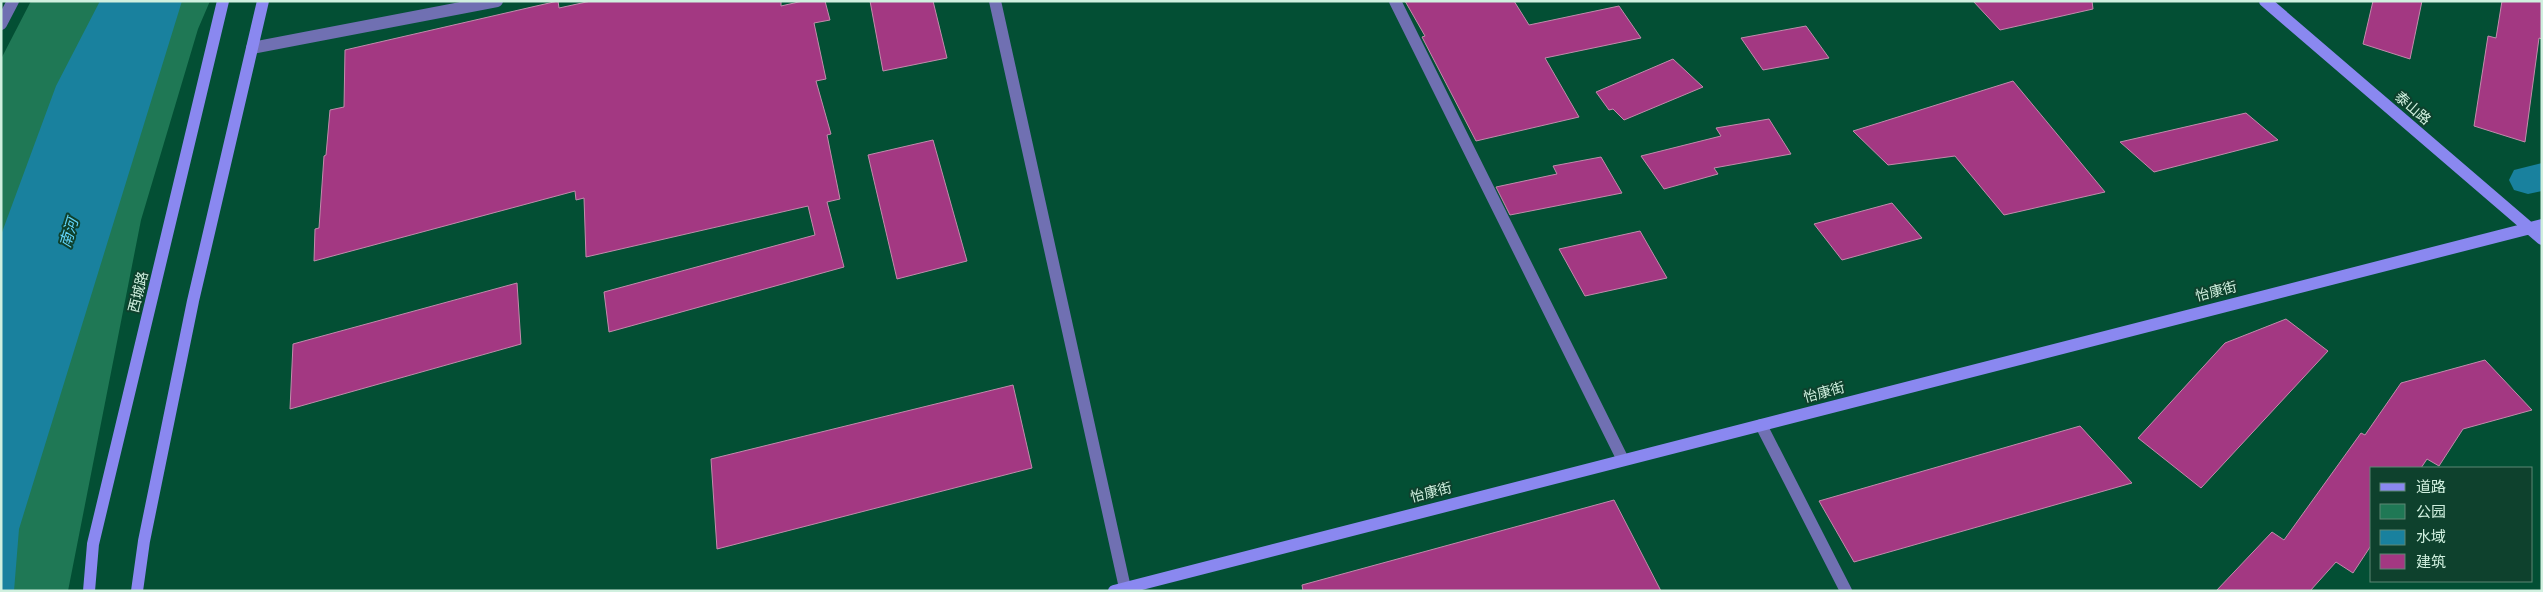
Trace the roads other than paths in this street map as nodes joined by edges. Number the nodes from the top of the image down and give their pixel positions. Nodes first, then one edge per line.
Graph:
1 (13, 1) edge
2 (223, 1) edge
3 (263, 1) edge
4 (497, 1) edge
5 (995, 1) edge
6 (1395, 1) edge
7 (2265, 1) edge
8 (1, 24) edge
9 (252, 48) junction
10 (2536, 227) edge
11 (2542, 239) edge
12 (1761, 425) junction
13 (1623, 460) junction
14 (1119, 589) edge
15 (89, 591) edge
16 (137, 591) edge
17 (1846, 591) edge

1 - 8 street
2 - 15 main road, 西城路
3 - 9 main road
4 - 9 street
5 - 14 street
6 - 13 street
7 - 10 main road, 泰山路
9 - 16 main road
10 - 11 main road, 泰山路
10 - 12 main road, 怡康街
12 - 13 main road, 怡康街
12 - 17 street
13 - 14 main road, 怡康街

